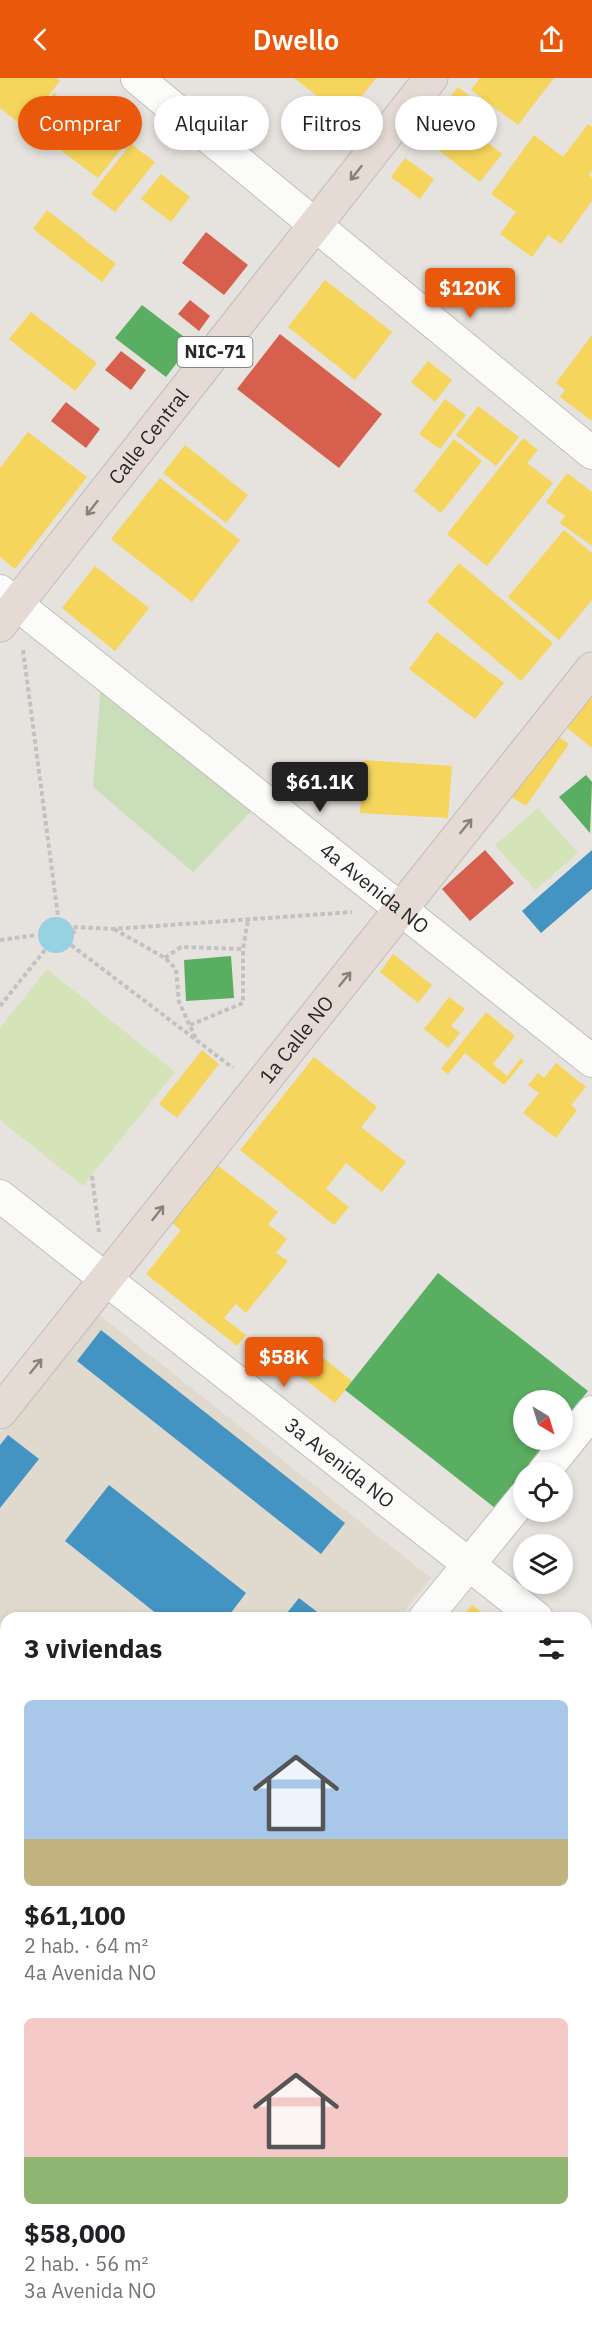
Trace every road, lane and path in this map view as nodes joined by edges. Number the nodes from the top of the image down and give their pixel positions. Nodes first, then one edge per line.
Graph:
1 (137, 78) edge
2 (431, 78) edge
3 (316, 224) junction
4 (592, 453) edge
5 (6, 607) edge
6 (592, 669) edge
7 (400, 909) junction
8 (58, 916) dead end
9 (248, 920) junction
10 (113, 929) junction
11 (75, 934) dead end
12 (37, 935) dead end
13 (0, 940) edge
14 (71, 945) dead end
15 (243, 949) junction
16 (45, 950) dead end
17 (165, 958) junction
18 (0, 1006) edge
19 (190, 1025) junction
20 (197, 1041) junction
21 (592, 1060) edge
22 (258, 1087) junction
23 (92, 1176) dead end
24 (0, 1196) edge
25 (106, 1279) junction
26 (0, 1412) edge
27 (592, 1412) edge
28 (552, 1462) edge
29 (513, 1511) edge
30 (469, 1565) junction
31 (430, 1612) edge
32 (529, 1612) edge

1 - 3 street
2 -> 3 highway, Calle Central / NIC-71
3 - 4 street
3 -> 5 highway, Calle Central / NIC-71
5 - 7 street, 4a Avenida NO
5 - 8 path
7 -> 6 highway, 1a Calle NO
7 - 9 path
7 - 21 street, 4a Avenida NO
22 -> 7 highway, 1a Calle NO
9 - 10 path
9 - 15 path
10 - 11 path
10 - 17 path
12 - 13 path
14 - 20 path
15 - 17 path
15 - 19 path
16 - 18 path
17 - 19 path
19 - 20 path
20 - 22 path
25 -> 22 highway, 1a Calle NO
23 - 25 path
24 - 25 street, 3a Avenida NO
26 -> 25 highway, 1a Calle NO
25 - 30 street, 3a Avenida NO
27 - 28 street
29 - 30 street
30 - 31 street
30 - 32 street, 3a Avenida NO

